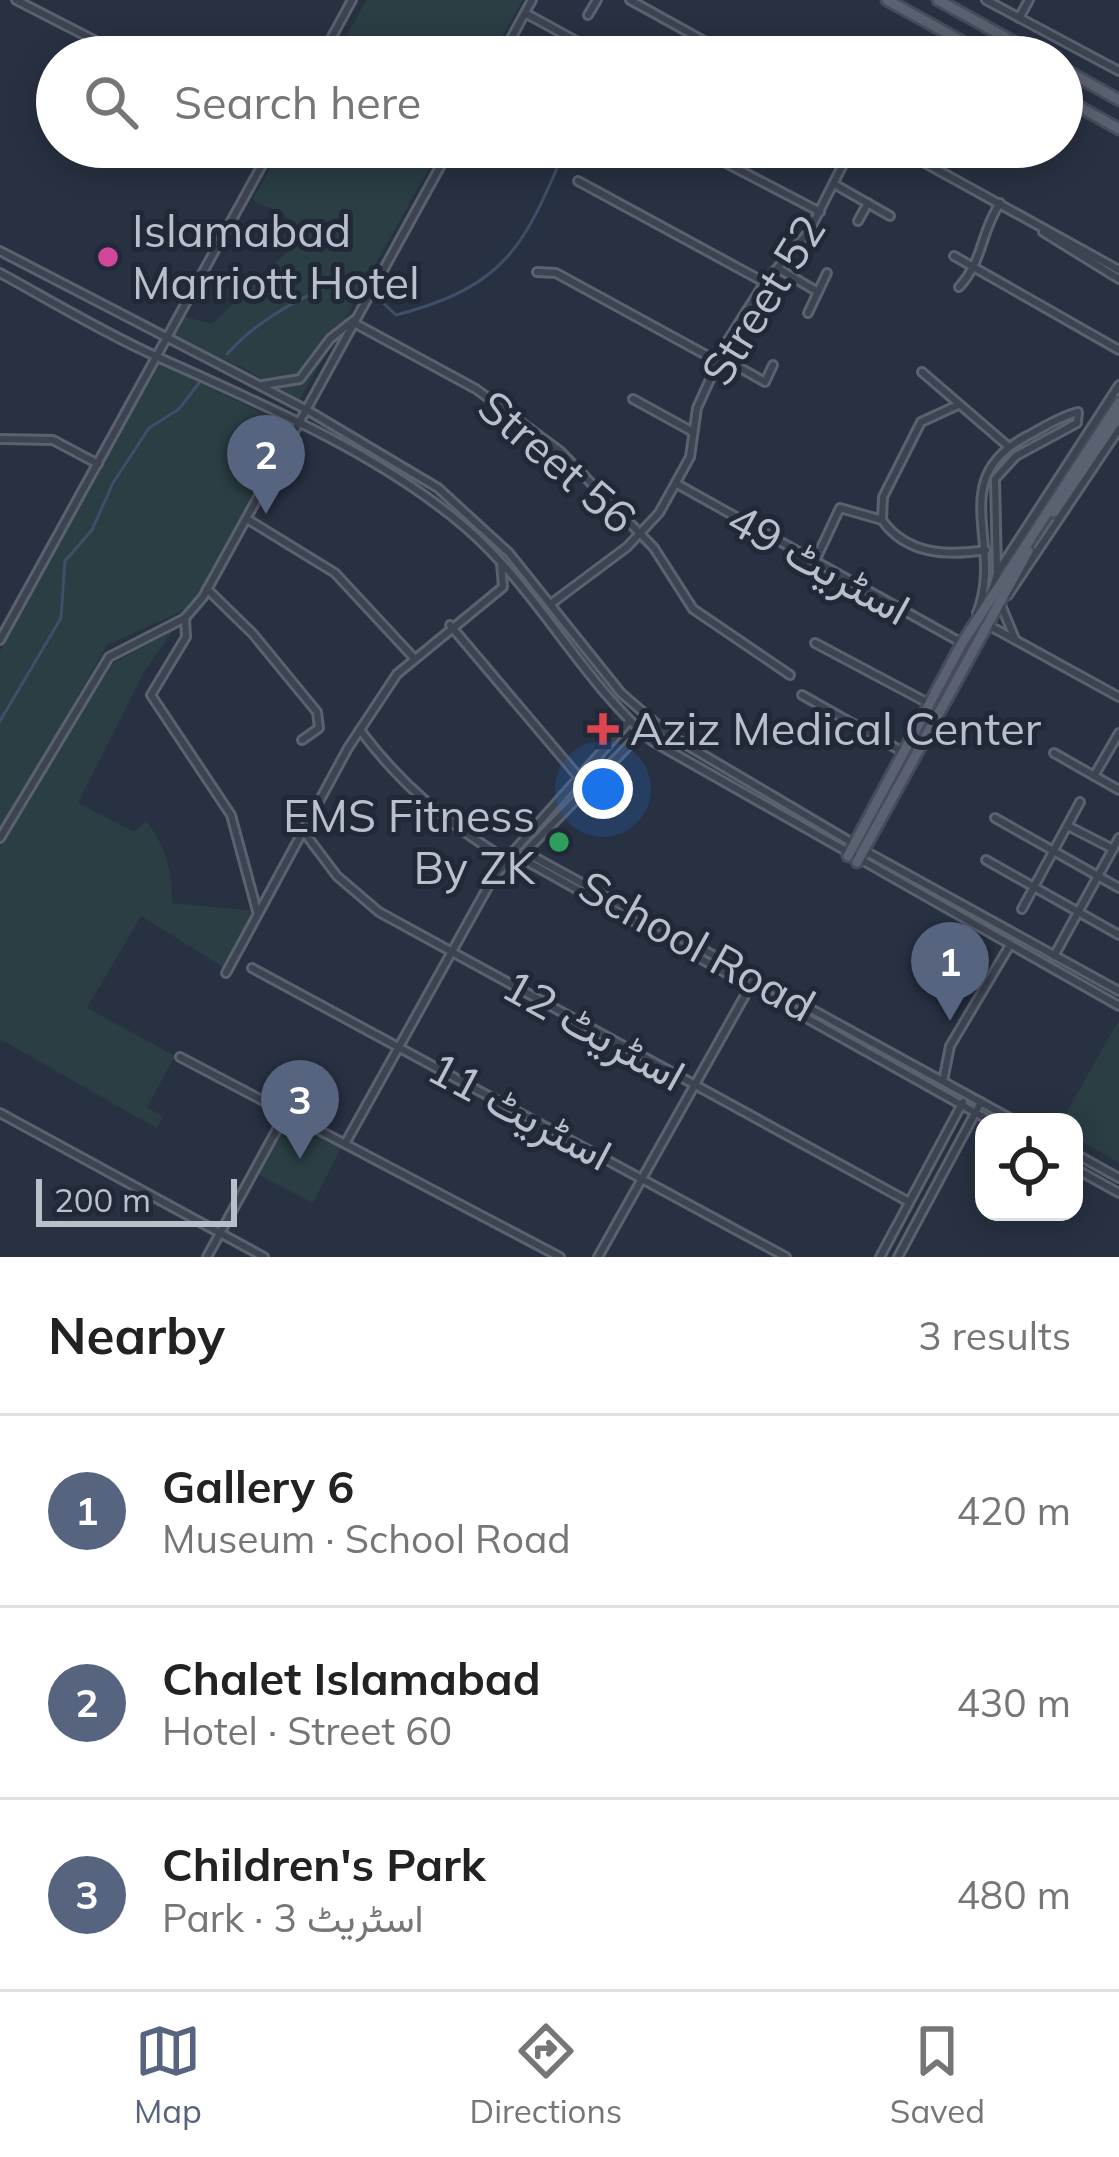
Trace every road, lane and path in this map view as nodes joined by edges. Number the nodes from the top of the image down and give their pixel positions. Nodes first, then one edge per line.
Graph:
1 (16, 0) edge
2 (352, 0) edge
3 (532, 0) edge
4 (597, 0) edge
5 (630, 0) edge
6 (887, 0) edge
7 (938, 0) edge
8 (986, 0) edge
9 (1029, 0) edge
10 (525, 13) junction
11 (588, 15) dead end
12 (1018, 19) junction
13 (86, 36) edge
14 (332, 36) edge
15 (512, 36) edge
16 (567, 36) edge
17 (695, 36) edge
18 (951, 36) edge
19 (1003, 36) edge
20 (1052, 36) edge
21 (1083, 52) edge
22 (1119, 70) edge
23 (1083, 80) edge
24 (1119, 100) edge
25 (1083, 109) edge
26 (1119, 129) edge
27 (261, 168) edge
28 (439, 168) edge
29 (736, 168) edge
30 (842, 168) edge
31 (935, 168) edge
32 (578, 181) dead end
33 (834, 184) junction
34 (868, 203) junction
35 (1000, 203) junction
36 (820, 212) junction
37 (890, 216) dead end
38 (858, 221) dead end
39 (0, 251) edge
40 (954, 256) dead end
41 (977, 268) junction
42 (779, 269) junction
43 (537, 272) dead end
44 (0, 273) edge
45 (827, 273) dead end
46 (1119, 274) edge
47 (765, 282) junction
48 (959, 287) dead end
49 (818, 292) junction
50 (808, 313) dead end
51 (356, 320) junction
52 (166, 342) junction
53 (1119, 350) edge
54 (158, 358) junction
55 (718, 359) junction
56 (773, 365) dead end
57 (922, 372) dead end
58 (259, 385) junction
59 (1119, 385) edge
60 (633, 399) dead end
61 (1119, 403) edge
62 (958, 404) junction
63 (307, 410) junction
64 (1119, 416) edge
65 (298, 425) junction
66 (1119, 429) edge
67 (694, 433) junction
68 (0, 439) edge
69 (1009, 446) junction
70 (98, 464) junction
71 (677, 484) junction
72 (246, 518) junction
73 (879, 521) junction
74 (641, 533) junction
75 (986, 550) junction
76 (814, 561) junction
77 (501, 562) junction
78 (997, 574) junction
79 (207, 589) junction
80 (995, 601) junction
81 (552, 604) junction
82 (542, 611) junction
83 (184, 618) junction
84 (450, 625) junction
85 (988, 625) junction
86 (967, 635) junction
87 (1015, 639) junction
88 (0, 640) edge
89 (979, 641) junction
90 (814, 643) dead end
91 (413, 657) junction
92 (790, 675) dead end
93 (802, 695) dead end
94 (1119, 697) edge
95 (930, 704) junction
96 (629, 721) junction
97 (360, 730) junction
98 (642, 732) junction
99 (668, 734) junction
100 (1119, 734) edge
101 (302, 740) dead end
102 (660, 746) junction
103 (909, 750) junction
104 (1054, 753) dead end
105 (578, 775) junction
106 (1094, 776) junction
107 (1119, 790) edge
108 (1080, 802) dead end
109 (995, 818) dead end
110 (1068, 825) junction
111 (303, 831) junction
112 (0, 838) edge
113 (1119, 838) edge
114 (858, 847) junction
115 (1113, 849) junction
116 (525, 852) junction
117 (1053, 853) junction
118 (512, 854) junction
119 (853, 859) junction
120 (986, 860) dead end
121 (1098, 876) junction
122 (1033, 887) junction
123 (1119, 888) edge
124 (1022, 909) dead end
125 (257, 911) junction
126 (1078, 913) junction
127 (1119, 935) edge
128 (1010, 945) junction
129 (452, 951) junction
130 (1054, 955) junction
131 (1048, 965) junction
132 (252, 968) dead end
133 (226, 973) dead end
134 (753, 982) junction
135 (1118, 988) edge
136 (1119, 1006) edge
137 (844, 1027) junction
138 (838, 1036) junction
139 (400, 1046) junction
140 (180, 1057) dead end
141 (943, 1081) junction
142 (695, 1086) junction
143 (967, 1095) junction
144 (981, 1102) junction
145 (961, 1105) junction
146 (286, 1112) junction
147 (975, 1112) junction
148 (0, 1113) edge
149 (1001, 1113) edge
150 (346, 1142) junction
151 (1083, 1159) edge
152 (1083, 1173) edge
153 (643, 1177) junction
154 (1119, 1178) edge
155 (1119, 1193) edge
156 (909, 1202) junction
157 (220, 1233) junction
158 (207, 1257) edge
159 (264, 1257) edge
160 (560, 1257) edge
161 (598, 1257) edge
162 (787, 1257) edge
163 (880, 1257) edge
164 (898, 1257) edge

1 - 13 street
2 - 14 street
3 - 10 street
4 - 11 street
5 - 17 street
6 - 18 main road
7 - 19 main road
8 - 12 street
9 - 12 street
10 - 15 street
10 - 16 street
12 - 20 street
21 - 22 street
23 - 24 main road
25 - 26 main road
27 - 52 street
28 - 51 street
29 - 36 street
30 - 33 street, Street 52
31 - 35 street
32 - 47 street
33 - 34 street
33 - 36 street, Street 52
34 - 37 street
34 - 38 street
35 - 41 street
35 - 46 street
36 - 42 street, Street 52
39 - 52 street
40 - 41 street
41 - 48 street
41 - 53 street
42 - 47 street, Street 52
42 - 49 street
43 - 55 street
44 - 54 street
45 - 49 street
47 - 55 street, Street 52
49 - 50 street
51 - 58 street
51 - 63 street
51 - 74 street, Street 56
52 - 54 street
52 - 58 street
54 - 65 street
54 - 70 street
55 - 56 street
55 - 67 street, Street 52
57 - 62 street
58 - 63 street
59 - 78 street
60 - 67 street
61 - 80 main road
62 - 69 street
62 - 73 street
63 - 65 street
63 - 81 street
64 - 80 main road
65 - 72 street
65 - 77 street
66 - 80 street
67 - 71 street, Street 52
68 - 70 street
69 - 75 street
69 - 78 street
70 - 88 street
71 - 74 street, Street 52
71 - 76 street, اسٹریٹ 49
72 - 79 street
72 - 91 street
73 - 75 street
73 - 76 street
74 - 81 street, Street 52
74 - 92 street, Street 56
75 - 86 street
76 - 86 street, اسٹریٹ 49
77 - 82 street
77 - 84 street
78 - 80 street
79 - 83 street
79 - 101 street
80 - 85 main road
80 - 86 main road
80 - 87 street
81 - 82 street, Street 52
81 - 99 street
82 - 96 street
83 - 112 street
83 - 125 street
84 - 91 street
84 - 105 street
85 - 87 street
85 - 89 main road
86 - 89 main road
86 - 95 main road
87 - 94 street
89 - 103 main road
90 - 95 street
91 - 97 street
93 - 103 street
95 - 103 main road
96 - 98 street
96 - 105 street
97 - 111 street
97 - 118 street, School Road
98 - 102 street
98 - 116 street, School Road
99 - 102 street
99 - 114 street
100 - 106 street
102 - 119 street
103 - 114 main road
104 - 106 street
105 - 118 street
106 - 107 street
108 - 110 street
109 - 117 street
110 - 115 street
110 - 117 street
111 - 125 street
111 - 129 street, اسٹریٹ 12
113 - 115 street
114 - 119 main road
114 - 130 street
115 - 121 street
116 - 118 street
116 - 134 street, School Road
117 - 121 street
117 - 122 street
118 - 129 street
118 - 134 street, School Road
119 - 128 street
120 - 122 street
121 - 123 street
121 - 126 street
122 - 124 street
122 - 126 street
125 - 133 street
126 - 127 street
126 - 130 street
128 - 131 street
128 - 141 street
129 - 139 street
129 - 142 street, اسٹریٹ 12
130 - 131 street
130 - 135 street
131 - 136 street
132 - 139 street, اسٹریٹ 11
134 - 137 street, School Road
134 - 138 street, School Road
134 - 142 street
137 - 138 street
137 - 141 street, School Road
138 - 145 street, School Road
139 - 150 street
139 - 153 street, اسٹریٹ 11
140 - 146 street
141 - 143 street, School Road
142 - 153 street
142 - 156 street, اسٹریٹ 12
143 - 144 street, School Road
143 - 145 street
144 - 147 street
144 - 149 street, School Road
145 - 147 street, School Road
145 - 156 street
146 - 150 street
146 - 157 street
147 - 164 street
148 - 157 street
150 - 160 street
151 - 154 street
152 - 155 street
153 - 161 street
153 - 162 street, اسٹریٹ 11
156 - 163 street
157 - 158 street
157 - 159 street

